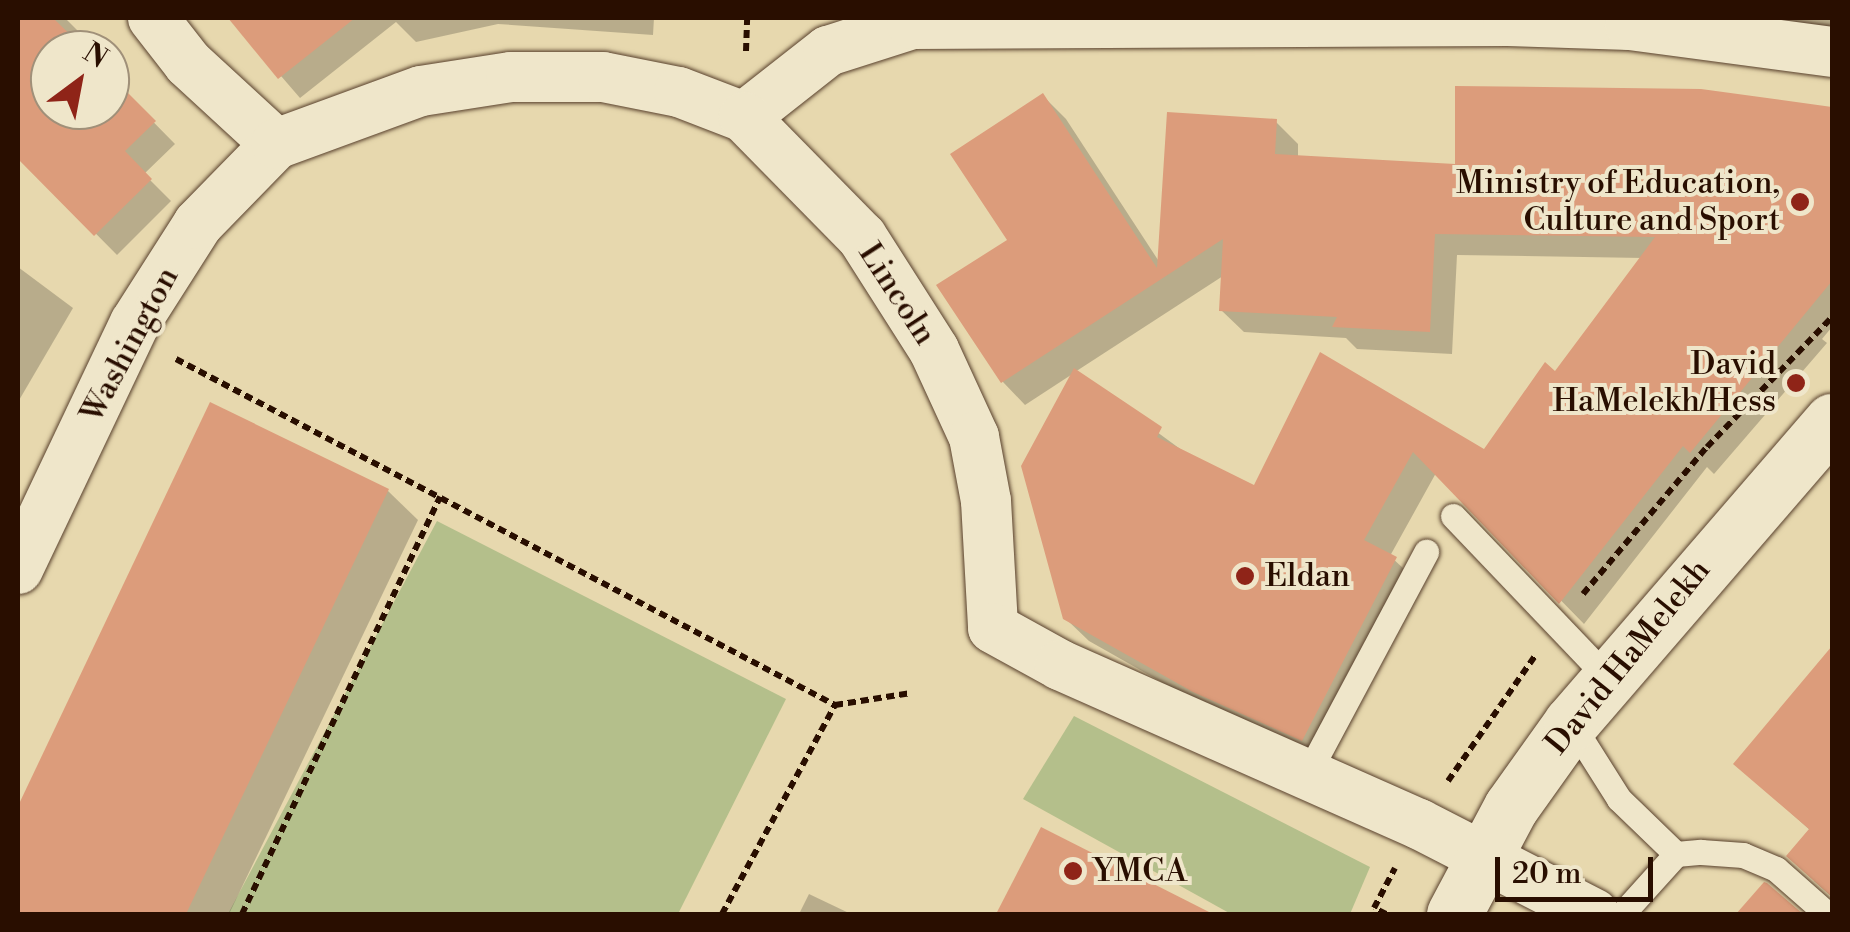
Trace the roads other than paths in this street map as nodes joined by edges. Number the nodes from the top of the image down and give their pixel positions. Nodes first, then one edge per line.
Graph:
1 (153, 18) edge
2 (1508, 19) edge
3 (1138, 20) edge
4 (1832, 52) edge
5 (744, 117) junction
6 (276, 144) junction
7 (1832, 421) edge
8 (1453, 516) dead end
9 (1426, 552) dead end
10 (18, 570) edge
11 (1608, 677) junction
12 (1571, 723) junction
13 (1308, 773) junction
14 (1676, 854) junction
15 (1483, 857) junction
16 (1454, 914) edge
17 (1594, 914) edge
18 (1622, 914) edge
19 (1827, 914) edge

1 - 6 street
2 - 3 street
2 - 4 street
3 - 5 street
5 - 6 street, Lincoln
5 - 13 street, Lincoln
6 - 10 street, Washington
7 - 11 street, David HaMelekh
8 - 11 lane
9 - 13 lane
11 - 12 street, David HaMelekh
12 - 14 lane
12 - 15 street, David HaMelekh
13 - 15 street, Lincoln
14 - 18 lane
14 - 19 lane
15 - 16 street, David HaMelekh
15 - 17 street, Lincoln

